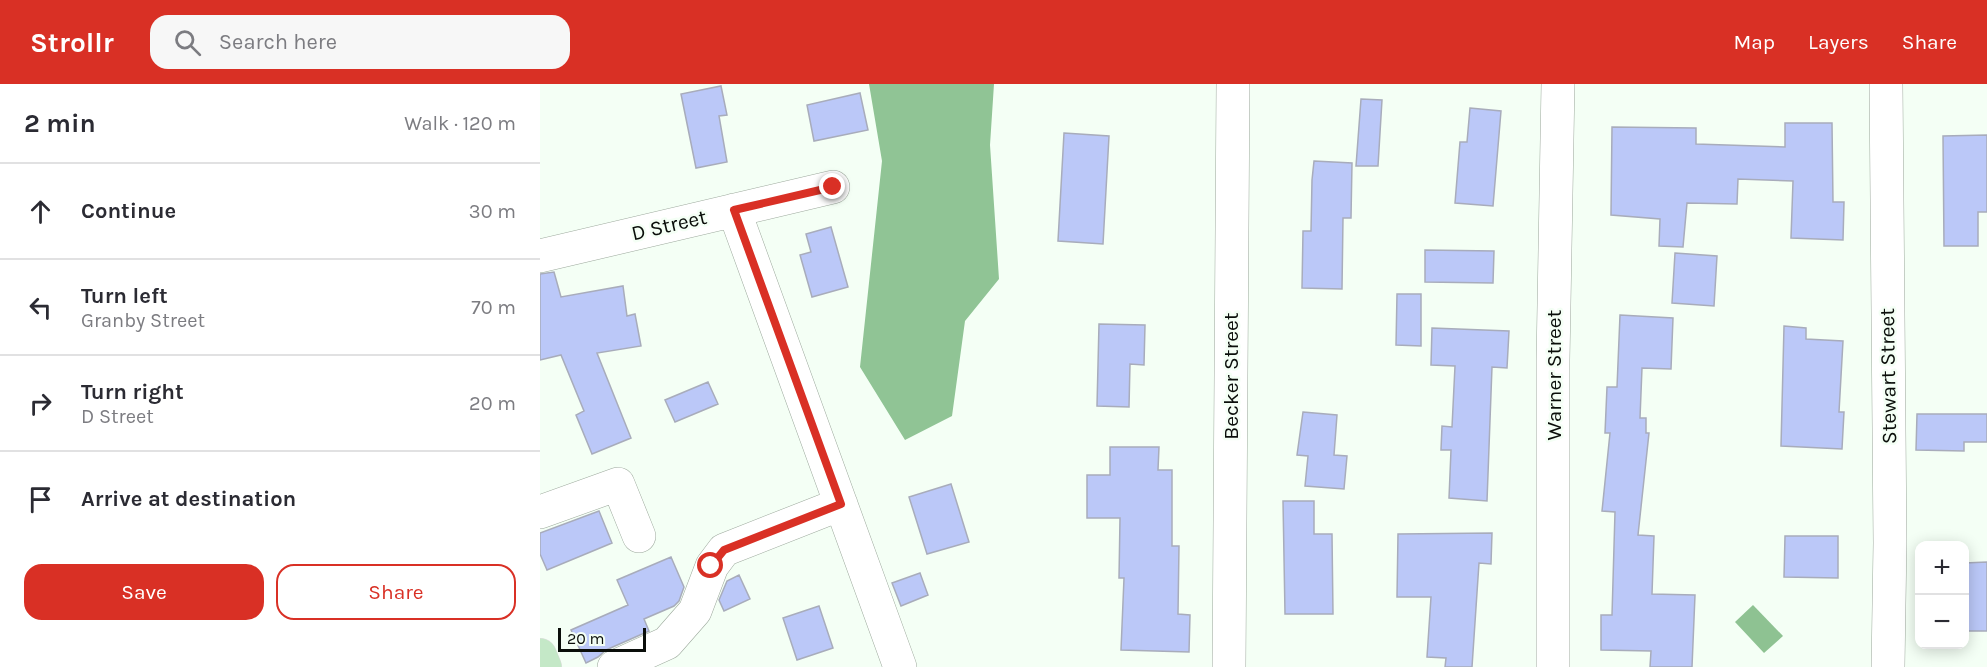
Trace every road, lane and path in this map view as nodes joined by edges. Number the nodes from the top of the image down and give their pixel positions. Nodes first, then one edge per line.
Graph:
1 (1233, 84) edge
2 (1558, 84) edge
3 (1886, 84) edge
4 (833, 187) dead end
5 (734, 210) junction
6 (540, 256) edge
7 (841, 504) junction
8 (540, 512) edge
9 (639, 536) dead end
10 (540, 655) edge
11 (545, 667) edge
12 (614, 667) edge
13 (900, 667) edge
14 (1229, 667) edge
15 (1553, 667) edge
16 (1888, 667) edge

1 - 14 street, Becker Street
2 - 15 street, Warner Street
3 - 16 street, Stewart Street
4 - 5 street, D Street
5 - 6 street, D Street
5 - 7 street
7 - 12 street
7 - 13 street
8 - 9 street
10 - 11 main road

